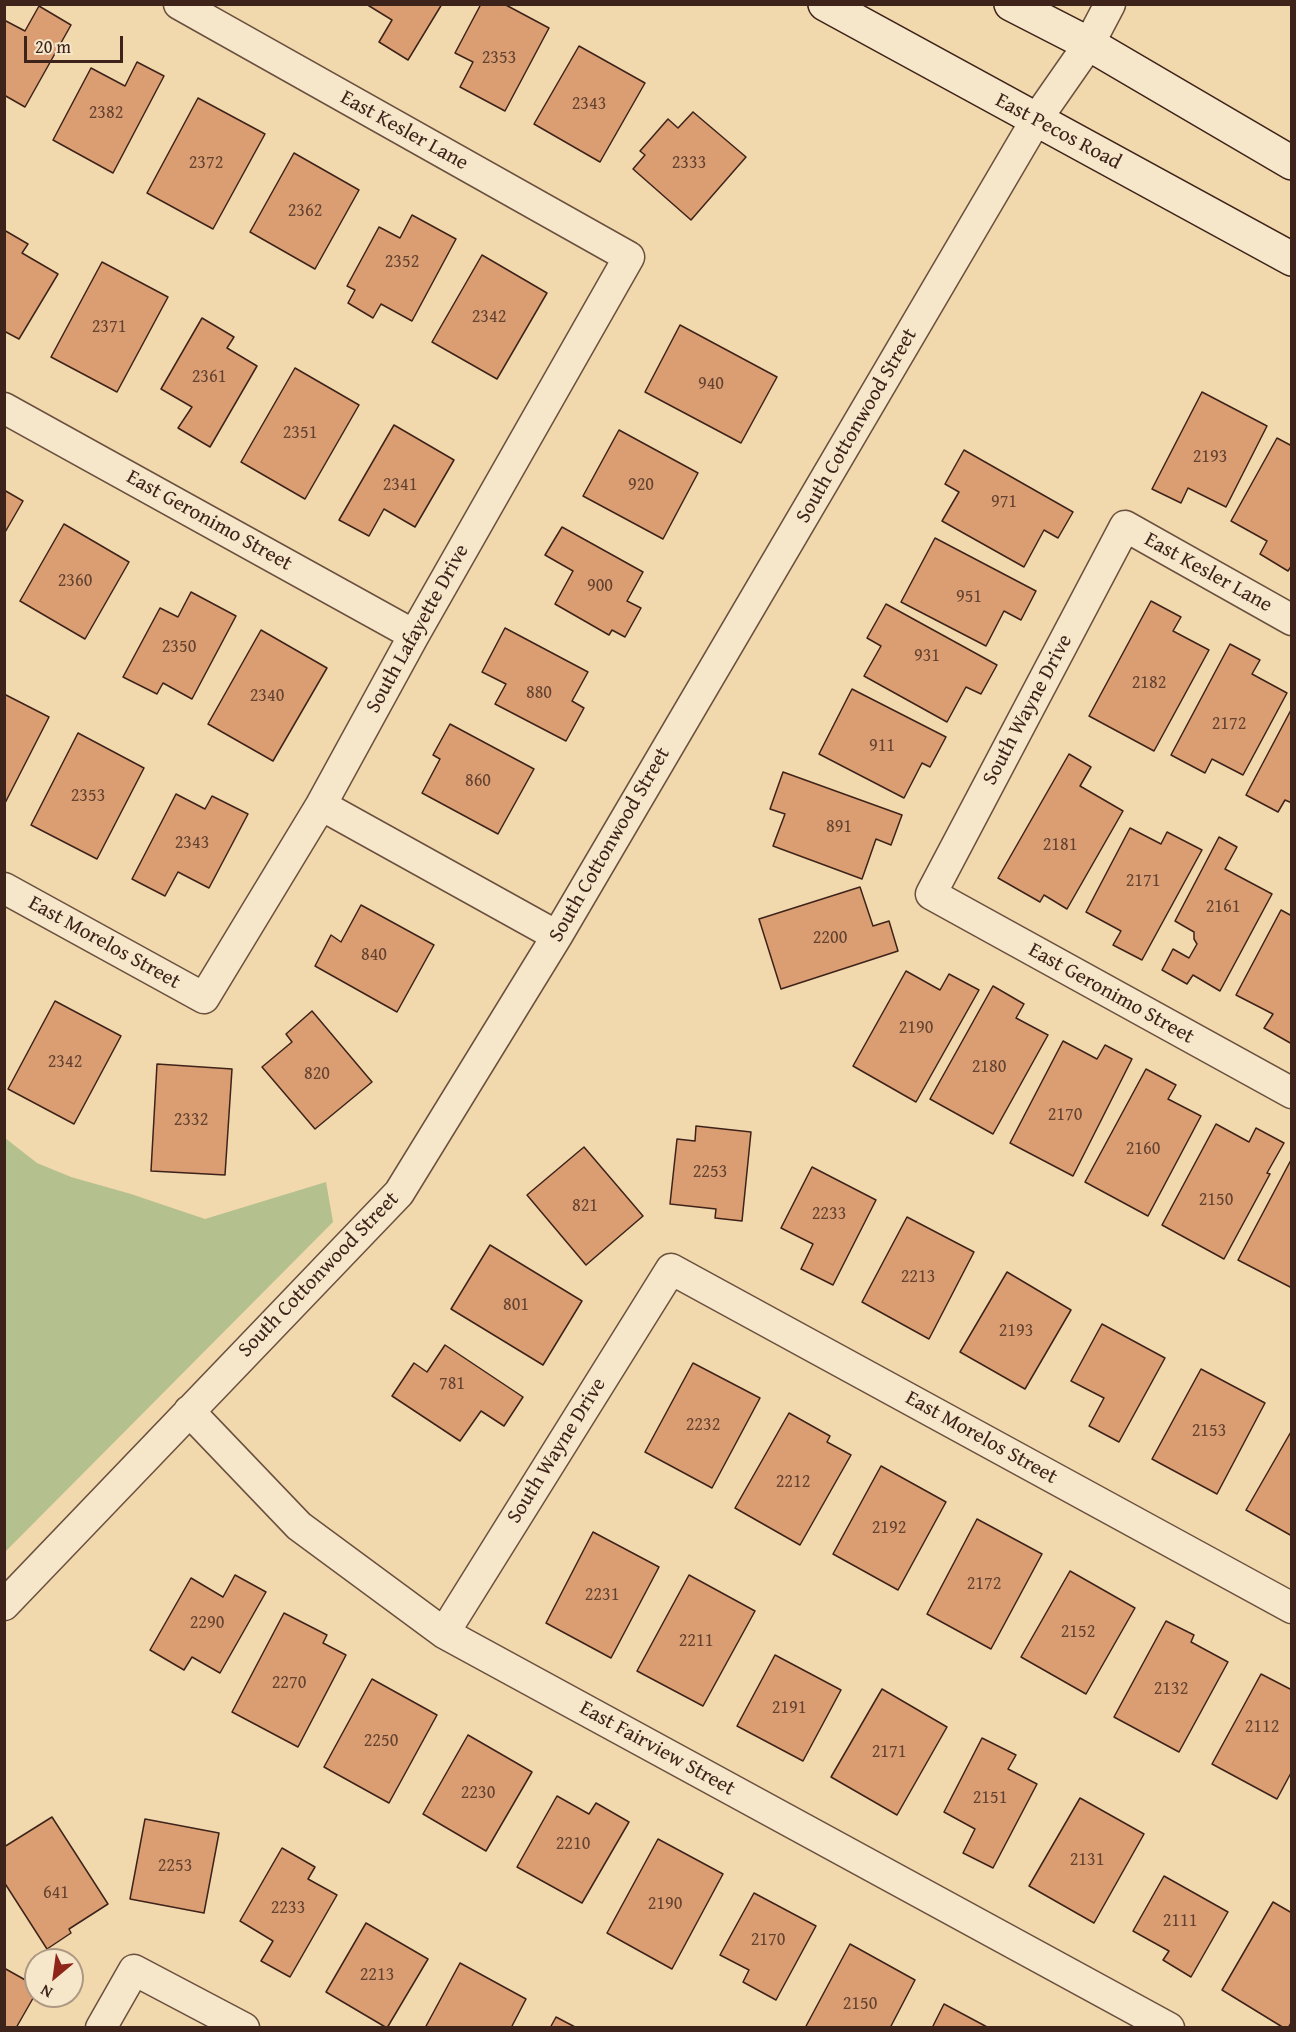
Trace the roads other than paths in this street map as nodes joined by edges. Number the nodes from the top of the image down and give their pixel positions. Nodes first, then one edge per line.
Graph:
1 (179, 4) edge
2 (825, 4) edge
3 (1011, 4) edge
4 (1110, 4) edge
5 (1089, 44) junction
6 (1036, 120) junction
7 (1292, 163) edge
8 (629, 257) joint
9 (1292, 259) edge
10 (4, 408) edge
11 (1125, 526) joint
12 (1292, 620) edge
13 (414, 635) junction
14 (321, 805) junction
15 (4, 888) edge
16 (931, 894) joint
17 (557, 936) junction
18 (204, 998) joint
19 (1292, 1093) edge
20 (671, 1269) joint
21 (189, 1411) junction
22 (4, 1605) edge
23 (1292, 1608) edge
24 (444, 1634) junction
25 (101, 2028) edge
26 (244, 2028) edge
27 (1169, 2028) edge

1 - 8 street, East Kesler Lane
2 - 6 main road, East Pecos Road
3 - 5 main road
4 - 5 street, South Cottonwood Street
5 - 6 street, South Cottonwood Street
5 - 7 main road
6 - 9 main road, East Pecos Road
6 - 17 street, South Cottonwood Street
8 - 13 street, South Lafayette Drive
10 - 13 street, East Geronimo Street
11 - 12 street, East Kesler Lane
11 - 16 street, South Wayne Drive
13 - 14 street, South Lafayette Drive
14 - 17 street
14 - 18 street, South Lafayette Drive
15 - 18 street, East Morelos Street
16 - 19 street, East Geronimo Street
17 - 21 street, South Cottonwood Street
20 - 23 street, East Morelos Street
20 - 24 street, South Wayne Drive
21 - 22 street, South Cottonwood Street
21 - 24 street, East Fairview Street
24 - 27 street, East Fairview Street
25 - 26 street

